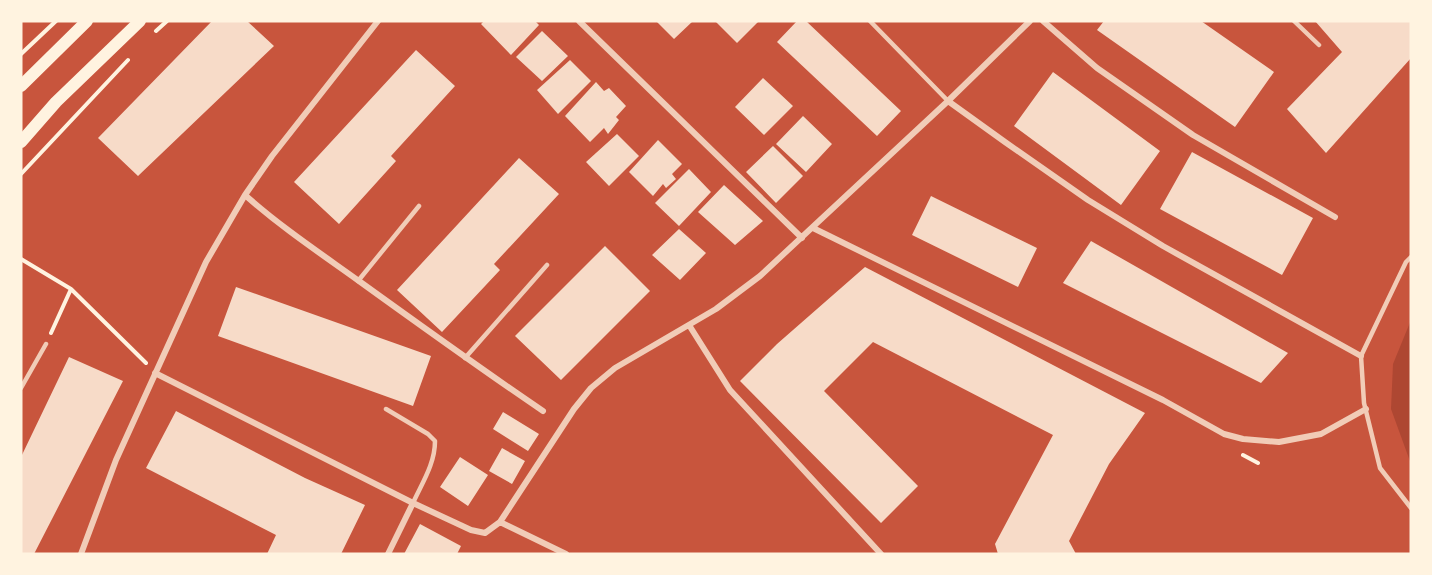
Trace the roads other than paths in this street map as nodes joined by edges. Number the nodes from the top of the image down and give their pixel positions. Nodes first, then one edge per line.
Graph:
1 (87, 21) edge
2 (140, 21) edge
3 (378, 21) edge
4 (579, 21) edge
5 (870, 21) edge
6 (1030, 21) edge
7 (1043, 21) edge
8 (1294, 21) edge
9 (1319, 45) dead end
10 (21, 86) edge
11 (948, 101) junction
12 (21, 142) edge
13 (245, 195) junction
14 (419, 206) dead end
15 (1335, 217) dead end
16 (813, 228) junction
17 (802, 238) junction
18 (1411, 257) edge
19 (547, 265) dead end
20 (358, 281) junction
21 (689, 325) junction
22 (46, 344) road end
23 (1361, 356) junction
24 (465, 358) junction
25 (155, 372) junction
26 (21, 388) edge
27 (1366, 409) junction
28 (386, 410) dead end
29 (543, 411) dead end
30 (413, 503) junction
31 (1411, 508) edge
32 (500, 522) junction
33 (81, 554) edge
34 (388, 554) edge
35 (566, 554) edge
36 (881, 554) edge

1 - 10 main road
2 - 12 main road
3 - 13 street
4 - 17 street
5 - 11 lane
6 - 11 street
7 - 15 street
8 - 9 lane
11 - 16 street
11 - 23 street
13 - 20 street
13 - 25 street
14 - 20 lane
16 - 17 street
16 - 27 street
17 - 21 street
18 - 23 lane
19 - 24 lane
20 - 24 street
21 - 32 street
21 - 36 street
22 - 26 lane
23 - 27 lane
24 - 29 street
25 - 30 street
25 - 33 street
27 - 31 lane
28 - 30 lane
30 - 32 street
30 - 34 street
32 - 35 street

